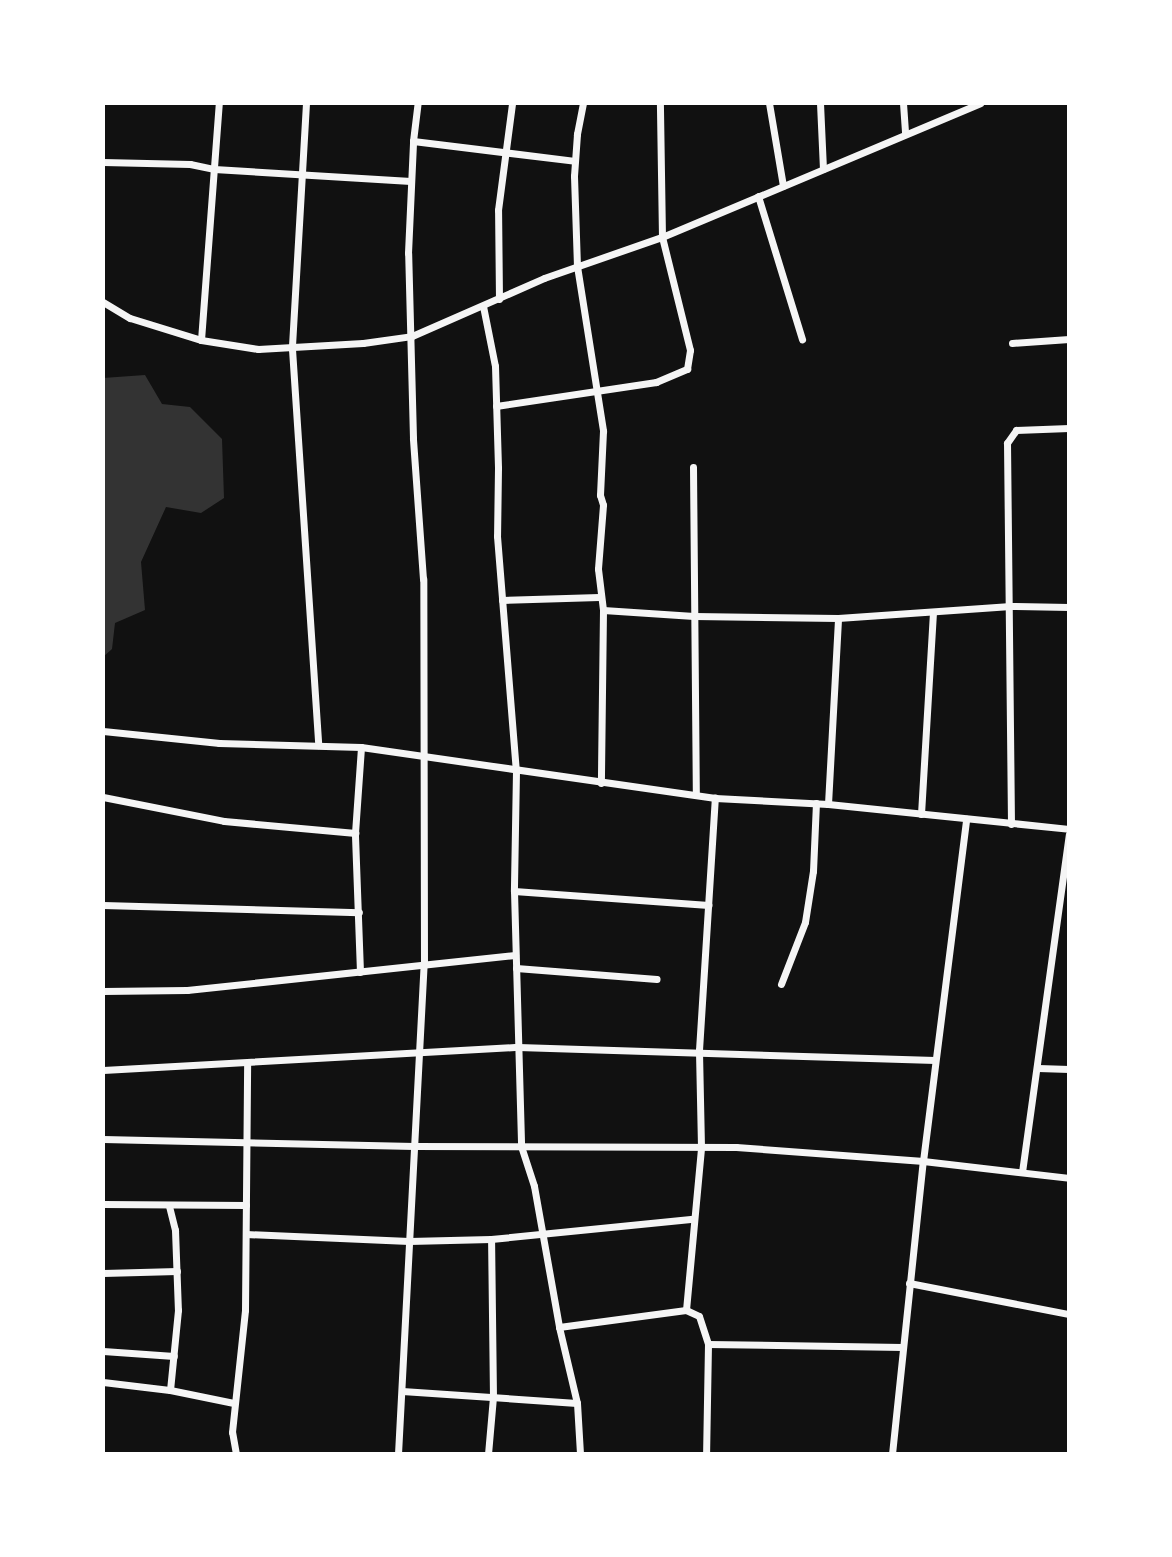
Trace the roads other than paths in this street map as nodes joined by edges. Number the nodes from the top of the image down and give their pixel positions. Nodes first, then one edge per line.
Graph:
1 (219, 103) edge
2 (306, 103) edge
3 (418, 103) edge
4 (512, 103) edge
5 (583, 103) edge
6 (660, 103) edge
7 (769, 103) edge
8 (820, 103) edge
9 (903, 103) edge
10 (980, 103) edge
11 (905, 134) junction
12 (413, 141) junction
13 (503, 152) junction
14 (575, 161) junction
15 (103, 162) edge
16 (214, 169) junction
17 (823, 169) junction
18 (300, 173) junction
19 (411, 181) junction
20 (783, 186) junction
21 (758, 196) junction
22 (662, 237) junction
23 (577, 266) junction
24 (499, 299) junction
25 (103, 302) edge
26 (483, 306) junction
27 (412, 336) junction
28 (802, 339) dead end
29 (201, 340) junction
30 (1069, 340) edge
31 (1012, 343) dead end
32 (292, 349) junction
33 (599, 390) junction
34 (496, 406) junction
35 (1069, 429) edge
36 (693, 467) dead end
37 (599, 597) junction
38 (502, 600) junction
39 (1011, 607) junction
40 (1069, 607) edge
41 (603, 610) junction
42 (933, 613) junction
43 (694, 616) junction
44 (838, 618) junction
45 (103, 731) edge
46 (318, 745) junction
47 (361, 747) junction
48 (424, 757) junction
49 (516, 771) junction
50 (601, 783) junction
51 (696, 795) junction
52 (103, 797) edge
53 (715, 798) junction
54 (816, 803) junction
55 (828, 804) junction
56 (921, 814) junction
57 (966, 819) junction
58 (1011, 824) junction
59 (1069, 831) edge
60 (355, 833) junction
61 (513, 891) junction
62 (103, 905) edge
63 (708, 905) junction
64 (359, 912) junction
65 (515, 955) junction
66 (424, 964) junction
67 (516, 968) junction
68 (360, 972) junction
69 (657, 979) dead end
70 (781, 984) dead end
71 (103, 991) edge
72 (518, 1047) junction
73 (699, 1050) junction
74 (419, 1054) junction
75 (935, 1060) junction
76 (247, 1064) junction
77 (1038, 1068) junction
78 (1069, 1069) edge
79 (103, 1070) edge
80 (103, 1139) edge
81 (247, 1141) junction
82 (414, 1146) junction
83 (521, 1146) junction
84 (701, 1147) junction
85 (923, 1161) junction
86 (1022, 1172) junction
87 (1069, 1178) edge
88 (103, 1204) edge
89 (246, 1205) junction
90 (169, 1206) junction
91 (693, 1219) junction
92 (246, 1234) junction
93 (541, 1235) junction
94 (491, 1239) junction
95 (409, 1241) junction
96 (177, 1271) junction
97 (103, 1273) edge
98 (909, 1283) junction
99 (686, 1310) junction
100 (1069, 1314) edge
101 (559, 1327) junction
102 (708, 1344) junction
103 (902, 1347) junction
104 (103, 1351) edge
105 (174, 1356) junction
106 (103, 1382) edge
107 (170, 1390) junction
108 (401, 1391) junction
109 (493, 1397) junction
110 (234, 1403) junction
111 (577, 1403) junction
112 (236, 1454) edge
113 (398, 1454) edge
114 (488, 1454) edge
115 (580, 1454) edge
116 (706, 1454) edge
117 (892, 1454) edge

1 - 16 street
2 - 18 street
3 - 12 street
4 - 13 street
5 - 14 street
6 - 22 street
7 - 20 street
8 - 17 street
9 - 11 street
10 - 11 street
11 - 17 street
12 - 13 street
12 - 19 street
13 - 14 street
13 - 24 street
14 - 23 street
15 - 16 street
16 - 18 street
16 - 29 street
17 - 20 street
18 - 19 street
18 - 32 street
19 - 27 street
20 - 21 street
21 - 22 street
21 - 28 street
22 - 23 street
22 - 33 street
23 - 24 street
23 - 33 street
24 - 26 street
25 - 29 street
26 - 27 street
26 - 34 street
27 - 32 street
27 - 48 street
29 - 32 street
30 - 31 street
32 - 46 street
33 - 34 street
33 - 37 street
34 - 38 street
35 - 39 street
36 - 43 street
37 - 38 street
37 - 41 street
38 - 49 street
39 - 40 street
39 - 42 street
39 - 58 street
41 - 43 street
41 - 50 street
42 - 44 street
42 - 56 street
43 - 44 street
43 - 51 street
44 - 55 street
45 - 46 street
46 - 47 street
47 - 48 street
47 - 60 street
48 - 49 street
48 - 66 street
49 - 50 street
49 - 61 street
50 - 51 street
51 - 53 street
52 - 60 street
53 - 54 street
53 - 63 street
54 - 55 street
54 - 70 street
55 - 56 street
56 - 57 street
57 - 58 street
57 - 75 street
58 - 59 street
59 - 77 street
60 - 64 street
61 - 63 street
61 - 65 street
62 - 64 street
63 - 73 street
64 - 68 street
65 - 66 street
65 - 67 street
66 - 68 street
66 - 74 street
67 - 69 street
67 - 72 street
68 - 71 street
72 - 73 street
72 - 74 street
72 - 83 street
73 - 75 street
73 - 84 street
74 - 76 street
74 - 82 street
75 - 85 street
76 - 79 street
76 - 81 street
77 - 78 street
77 - 86 street
80 - 81 street
81 - 82 street
81 - 89 street
82 - 83 street
82 - 95 street
83 - 84 street
83 - 93 street
84 - 85 street
84 - 91 street
85 - 86 street
85 - 98 street
86 - 87 street
88 - 90 street
89 - 90 street
89 - 92 street
90 - 96 street
91 - 93 street
91 - 99 street
92 - 95 street
92 - 110 street
93 - 94 street
93 - 101 street
94 - 95 street
94 - 109 street
95 - 108 street
96 - 97 street
96 - 105 street
98 - 100 street
98 - 103 street
99 - 101 street
99 - 102 street
101 - 111 street
102 - 103 street
102 - 116 street
103 - 117 street
104 - 105 street
105 - 107 street
106 - 107 street
107 - 110 street
108 - 109 street
108 - 113 street
109 - 111 street
109 - 114 street
110 - 112 street
111 - 115 street

